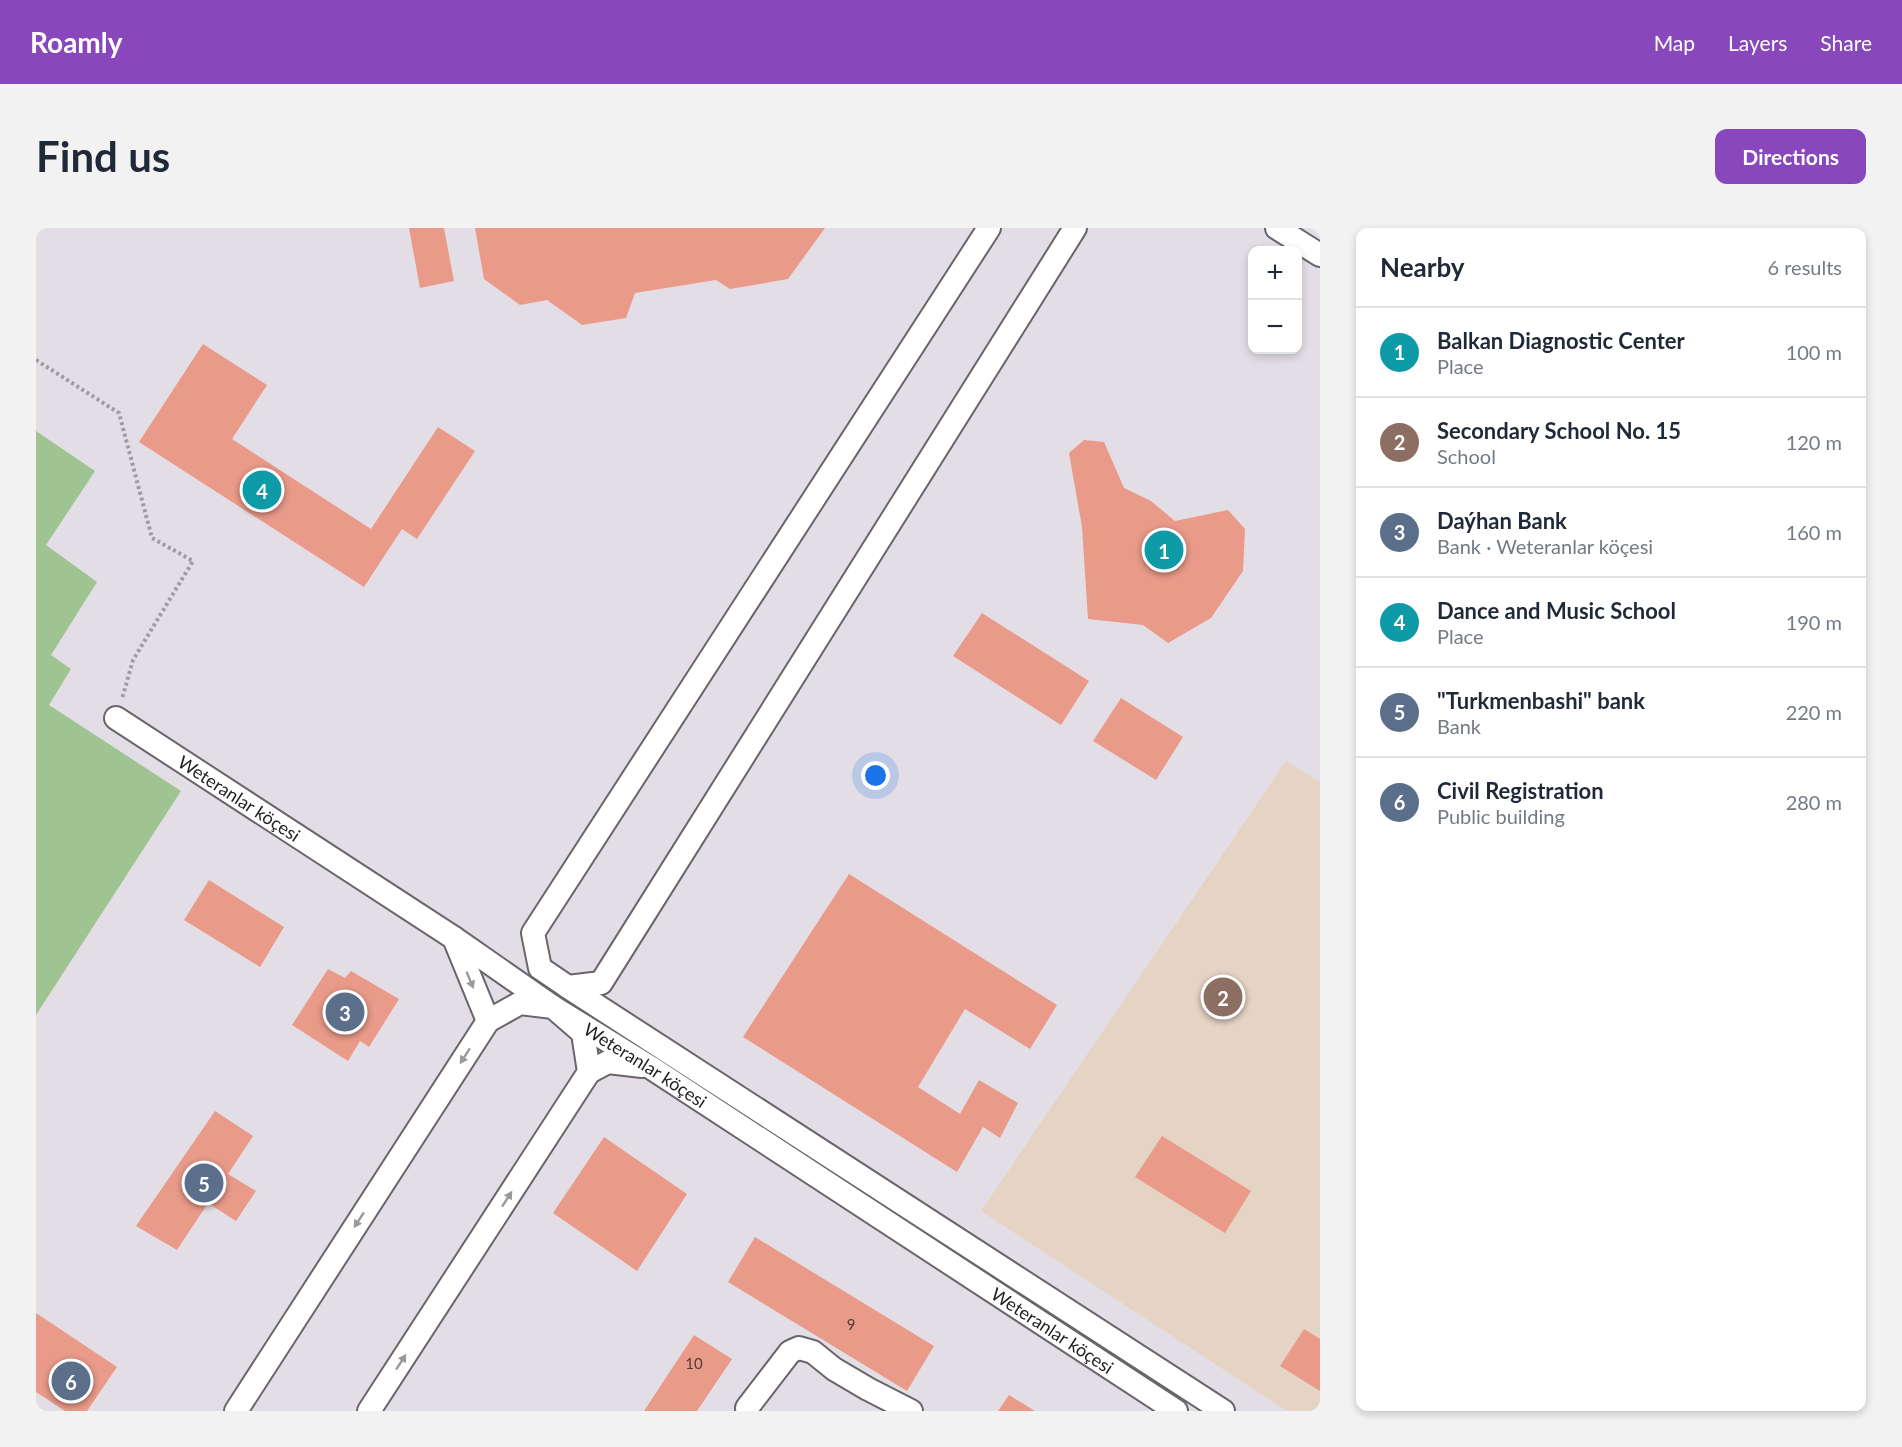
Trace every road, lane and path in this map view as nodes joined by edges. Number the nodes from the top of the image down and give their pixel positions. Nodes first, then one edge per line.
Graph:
1 (989, 228) edge
2 (1075, 228) edge
3 (1277, 228) edge
4 (1320, 255) edge
5 (36, 360) edge
6 (116, 718) joint
7 (454, 938) junction
8 (568, 987) junction
9 (553, 1007) junction
10 (488, 1021) junction
11 (650, 1067) junction
12 (589, 1072) junction
13 (747, 1408) dead end
14 (236, 1411) edge
15 (369, 1411) edge
16 (911, 1411) edge
17 (1176, 1411) edge
18 (1223, 1411) edge

1 - 8 street
2 - 8 street
3 - 4 street
5 - 6 path
6 - 7 street, Weteranlar köçesi
7 - 9 street, Weteranlar köçesi
7 -> 10 street
8 - 18 street
9 - 10 street
9 - 11 street, Weteranlar köçesi
9 - 12 street
10 -> 14 street
11 - 12 street
11 - 17 street, Weteranlar köçesi
15 -> 12 street
13 - 16 street

